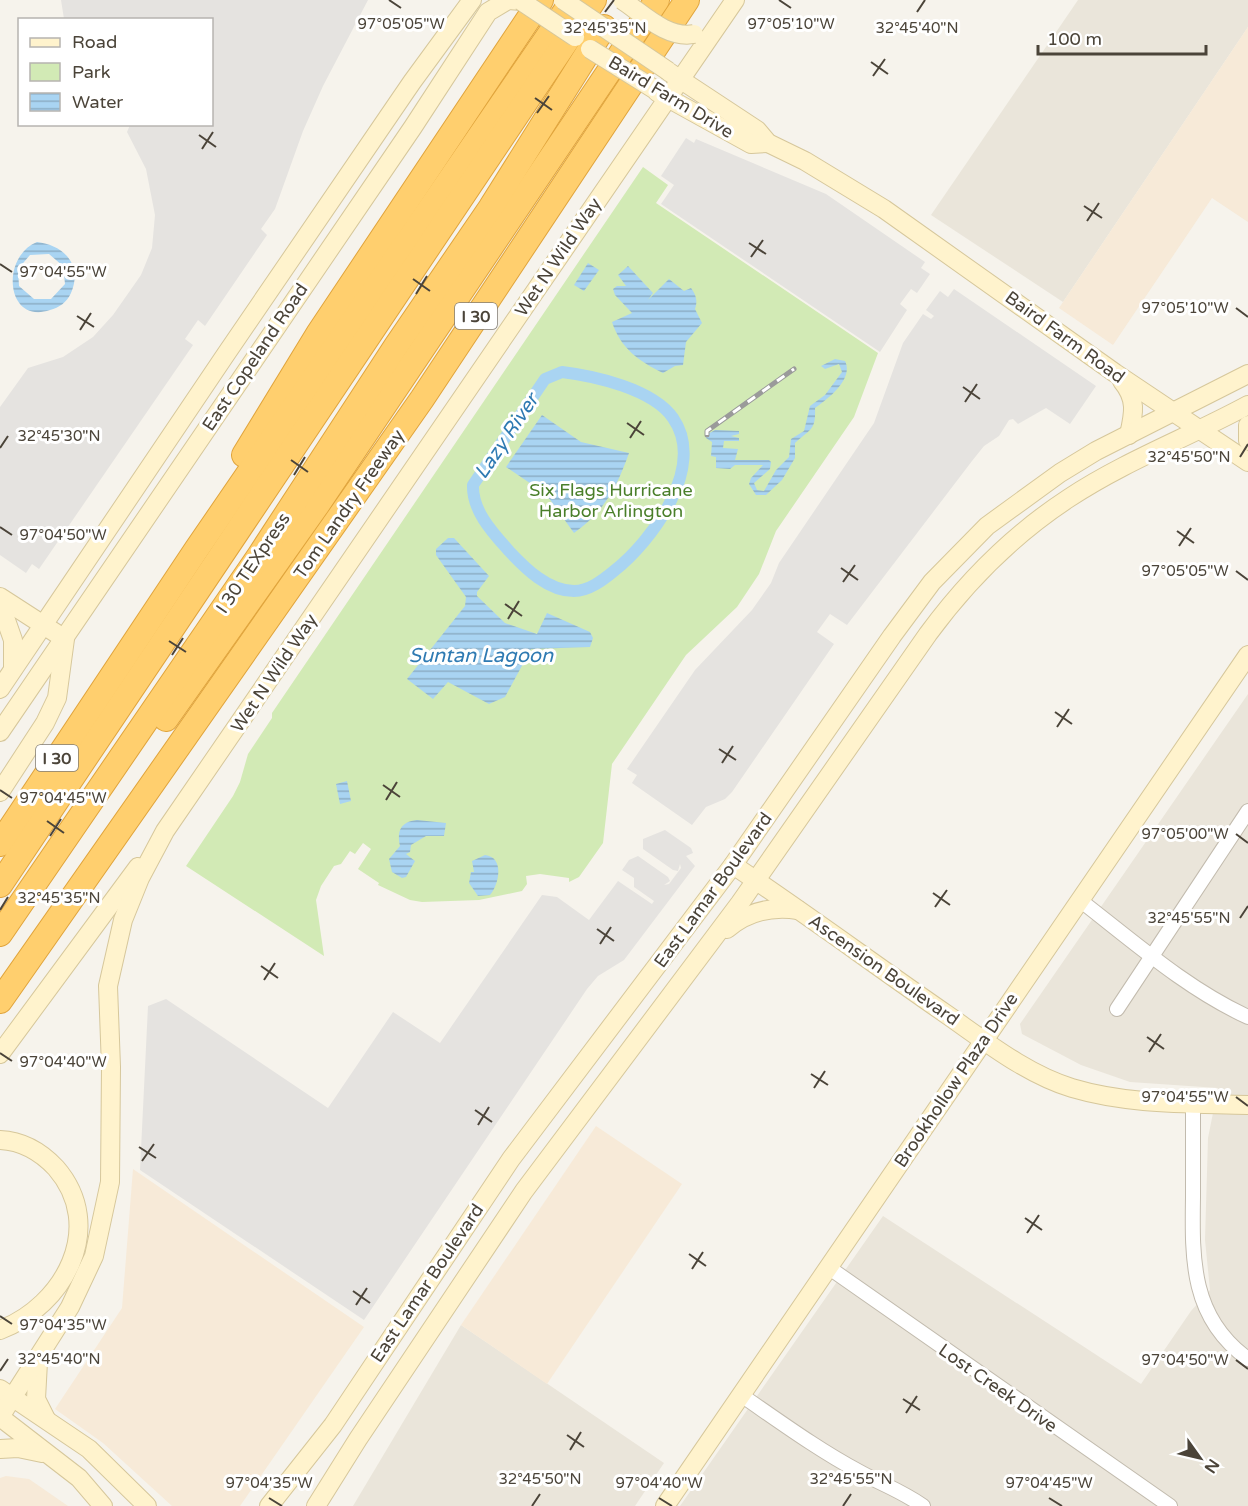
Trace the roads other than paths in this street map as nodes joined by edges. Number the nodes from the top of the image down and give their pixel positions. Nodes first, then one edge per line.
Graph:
1 (472, 0) edge
2 (527, 0) edge
3 (563, 0) edge
4 (622, 0) edge
5 (657, 0) edge
6 (687, 0) edge
7 (735, 0) edge
8 (587, 22) edge
9 (674, 75) junction
10 (660, 94) junction
11 (372, 141) junction
12 (768, 143) junction
13 (393, 155) junction
14 (497, 187) junction
15 (884, 209) joint
16 (1115, 373) junction
17 (1248, 374) edge
18 (1248, 405) edge
19 (1174, 413) junction
20 (1248, 425) edge
21 (1201, 430) junction
22 (1129, 435) junction
23 (1248, 441) edge
24 (1248, 462) edge
25 (196, 550) junction
26 (0, 597) edge
27 (920, 598) junction
28 (0, 603) edge
29 (942, 615) junction
30 (43, 626) junction
31 (64, 639) junction
32 (1248, 655) edge
33 (13, 669) junction
34 (0, 689) edge
35 (0, 732) edge
36 (0, 792) edge
37 (1248, 811) edge
38 (165, 831) junction
39 (0, 844) edge
40 (733, 865) junction
41 (756, 880) junction
42 (0, 885) edge
43 (32, 887) junction
44 (0, 901) edge
45 (1081, 901) junction
46 (798, 910) junction
47 (0, 934) edge
48 (708, 946) junction
49 (1152, 955) junction
50 (0, 1001) edge
51 (1117, 1010) dead end
52 (1248, 1017) edge
53 (984, 1040) junction
54 (0, 1054) edge
55 (1193, 1104) junction
56 (1248, 1105) edge
57 (0, 1140) edge
58 (828, 1267) junction
59 (0, 1330) edge
60 (39, 1356) junction
61 (1248, 1359) edge
62 (6, 1393) edge
63 (741, 1395) junction
64 (0, 1417) edge
65 (47, 1420) junction
66 (0, 1449) edge
67 (49, 1455) junction
68 (285, 1486) junction
69 (103, 1506) edge
70 (147, 1506) edge
71 (255, 1506) edge
72 (269, 1506) edge
73 (316, 1506) edge
74 (665, 1506) edge
75 (923, 1506) edge
76 (1170, 1506) edge

1 - 11 main road, East Copeland Road
2 - 8 main road, Baird Farm Drive, bridge
2 - 13 main road, East Copeland Road
2 - 25 highway
3 - 8 main road, Baird Farm Drive, bridge
4 - 7 main road, bridge
5 - 43 highway
6 - 50 highway, Tom Landry Freeway / I 30
7 - 9 main road, Wet N Wild Way
8 - 9 main road, Baird Farm Drive, bridge
8 - 10 main road, Baird Farm Drive, bridge
8 - 14 highway
8 - 25 highway, I 30
8 - 42 highway, I 30
9 - 10 main road, Wet N Wild Way
9 - 12 main road, Baird Farm Drive
10 - 12 main road, Baird Farm Drive
10 - 38 main road, Wet N Wild Way
11 - 13 main road
11 - 30 main road, East Copeland Road
12 - 15 main road, Baird Farm Drive
13 - 31 main road, East Copeland Road
14 - 43 highway, I 30 TEXpress
14 - 44 highway, I 30 TEXpress
15 - 16 main road, Baird Farm Road
16 - 19 main road, Baird Farm Road
16 - 22 main road
17 - 19 main road, East Lamar Boulevard
18 - 21 main road, East Lamar Boulevard
19 - 21 main road, Baird Farm Road
19 - 22 main road, East Lamar Boulevard
20 - 23 main road
21 - 24 main road, Baird Farm Road
21 - 29 main road, East Lamar Boulevard
22 - 27 main road, East Lamar Boulevard
25 - 39 highway, I 30
26 - 30 main road
27 - 29 main road
27 - 40 main road, East Lamar Boulevard
28 - 33 main road
29 - 41 main road, East Lamar Boulevard
30 - 31 main road
30 - 33 main road, East Copeland Road
31 - 35 main road, East Copeland Road
31 - 36 main road
32 - 45 main road, Brookhollow Plaza Drive
33 - 34 main road, East Copeland Road
37 - 49 street
38 - 54 main road
38 - 60 main road, Wet N Wild Way
40 - 41 main road, Ascension Boulevard
40 - 68 main road, East Lamar Boulevard
41 - 46 main road, Ascension Boulevard
41 - 48 main road, East Lamar Boulevard
43 - 47 highway, I 30 TEXpress
45 - 49 street
45 - 53 main road, Brookhollow Plaza Drive
46 - 48 main road
46 - 53 main road, Ascension Boulevard
48 - 73 main road, East Lamar Boulevard
49 - 51 street
49 - 52 street
53 - 55 main road, Ascension Boulevard
53 - 58 main road, Brookhollow Plaza Drive
55 - 56 main road, Ascension Boulevard
55 - 61 street
57 - 59 main road
58 - 63 main road, Brookhollow Plaza Drive
58 - 76 street, Lost Creek Drive
60 - 62 main road, Wet N Wild Way
60 - 65 main road
62 - 64 main road, Wet N Wild Way
62 - 65 main road
63 - 74 main road, Brookhollow Plaza Drive
63 - 75 street
64 - 67 main road
65 - 70 main road
66 - 67 main road
67 - 69 main road
68 - 71 main road
68 - 72 main road, East Lamar Boulevard

